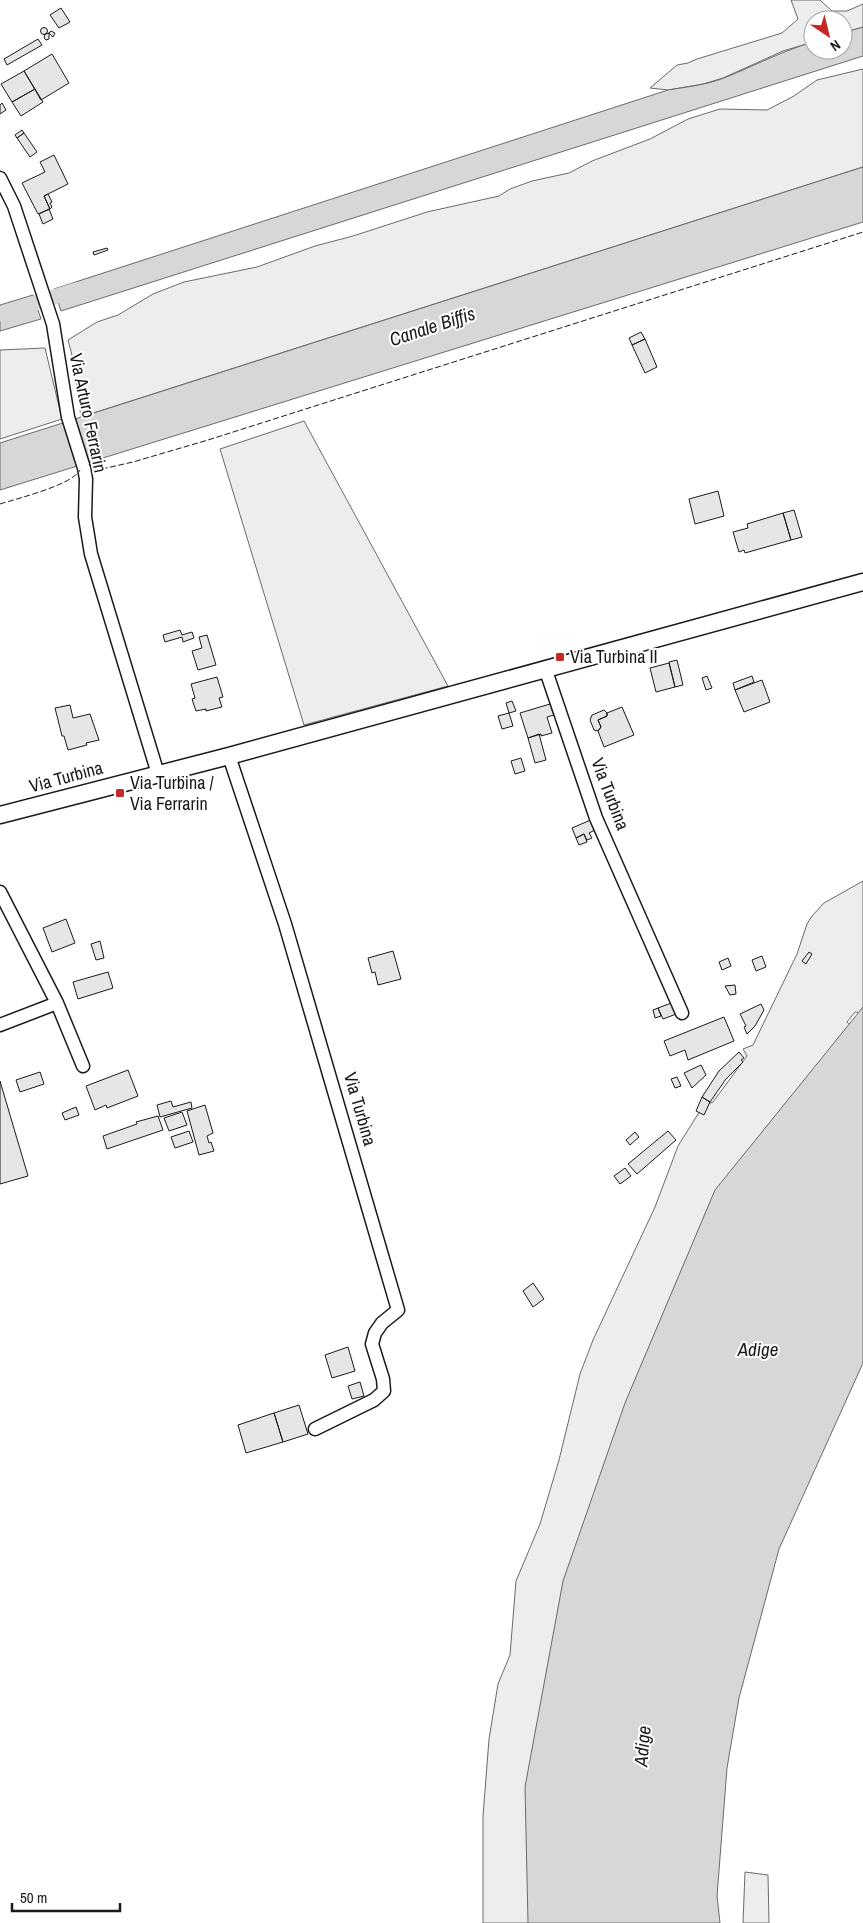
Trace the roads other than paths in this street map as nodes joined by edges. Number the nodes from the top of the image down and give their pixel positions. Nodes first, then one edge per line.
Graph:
1 (0, 178) edge
2 (863, 582) edge
3 (544, 668) junction
4 (230, 756) junction
5 (158, 774) junction
6 (0, 815) edge
7 (0, 892) edge
8 (57, 1004) junction
9 (682, 1013) dead end
10 (0, 1025) edge
11 (83, 1066) dead end
12 (315, 1429) dead end

1 - 5 street, Via Arturo Ferrarin
2 - 3 street, Via Turbina
3 - 4 street, Via Turbina
3 - 9 street, Via Turbina
4 - 5 street, Via Turbina
4 - 12 street, Via Turbina
5 - 6 street, Via Turbina
7 - 8 street
8 - 10 street
8 - 11 street

